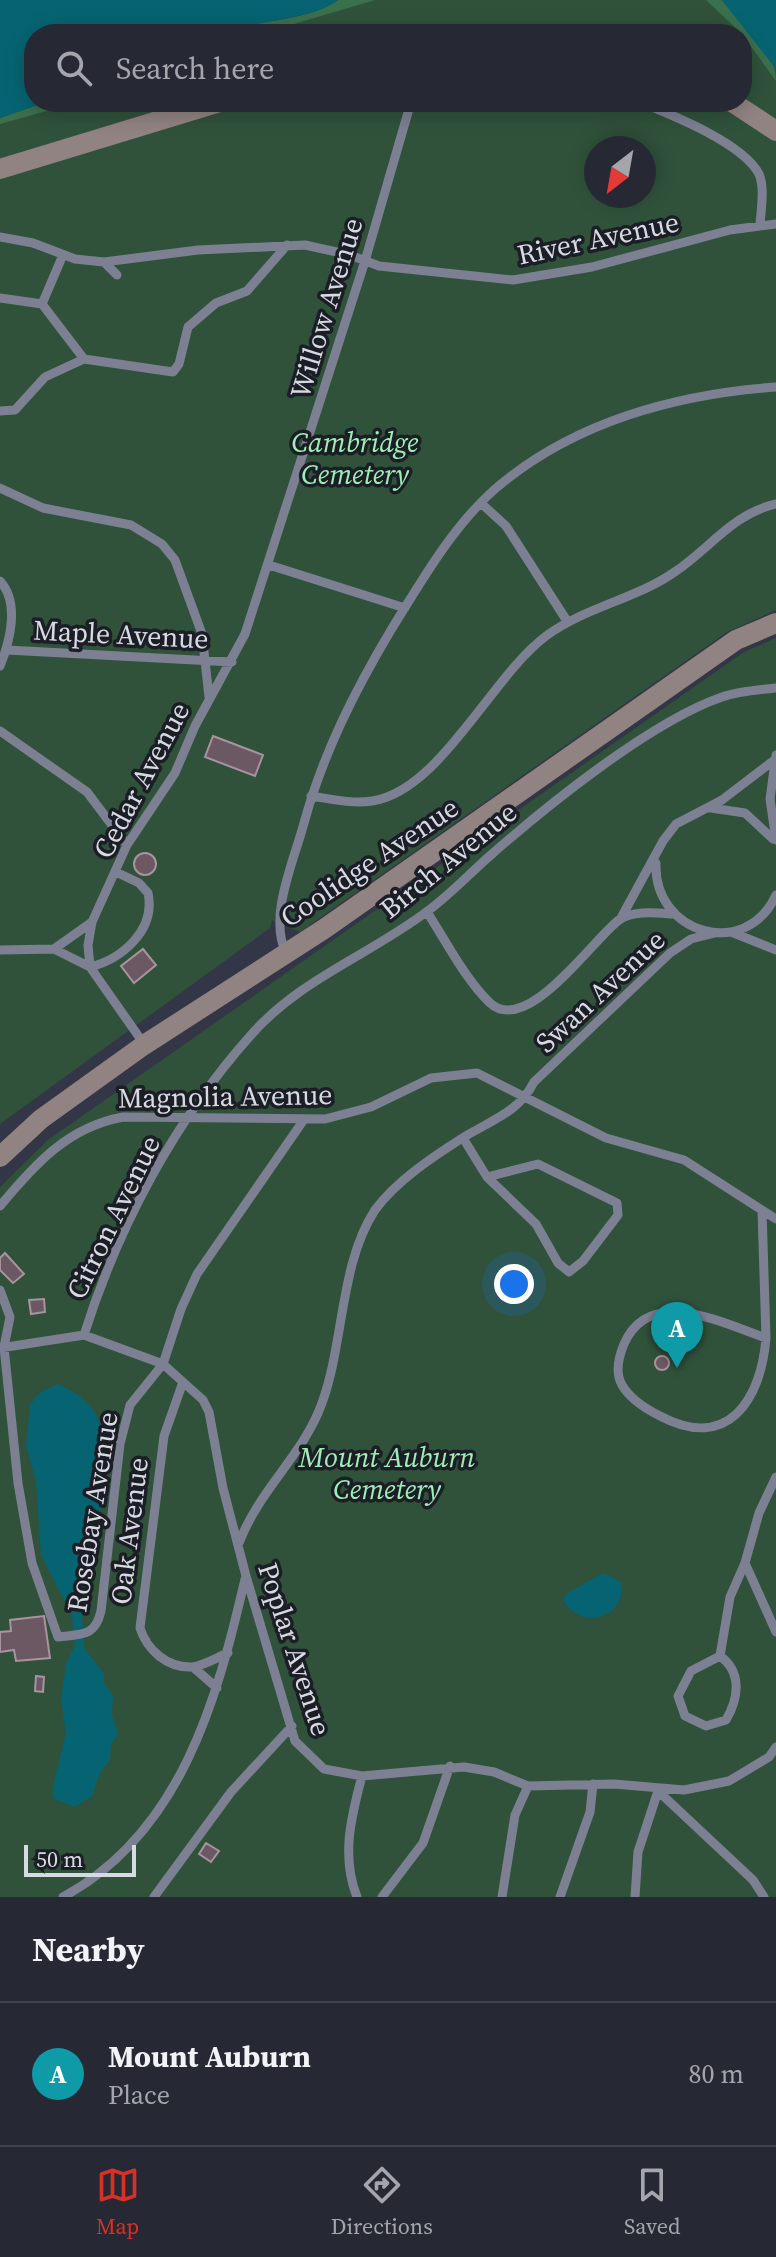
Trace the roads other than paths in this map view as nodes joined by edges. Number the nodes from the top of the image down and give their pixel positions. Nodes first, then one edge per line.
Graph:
1 (187, 112) edge
2 (408, 112) edge
3 (660, 112) edge
4 (747, 112) edge
5 (776, 131) edge
6 (0, 169) edge
7 (776, 224) edge
8 (760, 225) junction
9 (0, 237) edge
10 (287, 245) junction
11 (63, 255) junction
12 (365, 261) junction
13 (104, 262) junction
14 (117, 275) dead end
15 (0, 298) edge
16 (42, 304) junction
17 (84, 359) junction
18 (776, 387) edge
19 (0, 411) edge
20 (0, 488) edge
21 (482, 504) junction
22 (776, 504) edge
23 (269, 565) junction
24 (0, 581) edge
25 (405, 608) junction
26 (567, 621) junction
27 (776, 623) edge
28 (7, 650) junction
29 (207, 659) junction
30 (232, 662) junction
31 (0, 666) edge
32 (774, 691) edge
33 (209, 698) junction
34 (0, 731) edge
35 (775, 758) edge
36 (311, 796) junction
37 (707, 809) junction
38 (776, 843) edge
39 (127, 845) junction
40 (658, 851) junction
41 (116, 872) junction
42 (776, 895) edge
43 (427, 912) junction
44 (673, 914) junction
45 (621, 918) junction
46 (92, 922) junction
47 (730, 932) junction
48 (715, 933) junction
49 (54, 949) junction
50 (0, 950) edge
51 (776, 950) edge
52 (286, 953) junction
53 (90, 967) junction
54 (144, 1045) junction
55 (526, 1098) junction
56 (186, 1120) junction
57 (303, 1121) junction
58 (463, 1138) junction
59 (0, 1157) edge
60 (487, 1177) junction
61 (0, 1206) edge
62 (762, 1211) junction
63 (776, 1219) edge
64 (0, 1290) edge
65 (84, 1335) junction
66 (766, 1338) junction
67 (2, 1347) edge
68 (163, 1364) junction
69 (183, 1382) junction
70 (776, 1477) edge
71 (239, 1543) junction
72 (745, 1563) junction
73 (246, 1576) junction
74 (776, 1632) edge
75 (228, 1653) junction
76 (720, 1656) junction
77 (193, 1667) junction
78 (217, 1688) junction
79 (292, 1726) junction
80 (776, 1747) edge
81 (450, 1766) junction
82 (362, 1776) junction
83 (593, 1784) junction
84 (528, 1786) junction
85 (658, 1791) junction
86 (63, 1897) edge
87 (154, 1897) edge
88 (357, 1897) edge
89 (382, 1897) edge
90 (502, 1897) edge
91 (560, 1897) edge
92 (635, 1897) edge
93 (764, 1897) edge

1 - 6 street
2 - 12 lane, Willow Avenue
3 - 8 lane
4 - 5 street
7 - 8 lane, River Avenue
8 - 12 lane, River Avenue
9 - 11 lane, River Avenue
10 - 12 lane, River Avenue
10 - 13 lane, River Avenue
10 - 17 lane
11 - 13 lane, River Avenue
11 - 16 lane
12 - 23 lane, Willow Avenue
13 - 14 lane
15 - 16 lane
16 - 17 lane
17 - 19 lane
18 - 21 lane
20 - 29 lane
21 - 25 lane
21 - 26 lane
22 - 26 lane
23 - 25 lane
23 - 30 lane, Willow Avenue
24 - 28 lane
25 - 36 lane
26 - 36 lane
27 - 52 street, Coolidge Avenue
28 - 29 lane, Maple Avenue
28 - 31 lane
29 - 30 lane, Maple Avenue
29 - 33 lane
30 - 33 lane, Cedar Avenue
32 - 43 lane, Birch Avenue
33 - 39 lane, Cedar Avenue
34 - 39 lane
35 - 37 lane
35 - 38 lane
36 - 52 lane
37 - 38 lane
37 - 40 lane
39 - 41 lane, Cedar Avenue
40 - 44 lane
40 - 45 lane
41 - 46 lane, Cedar Avenue
41 - 53 lane
42 - 47 lane
43 - 45 lane
43 - 56 lane, Birch Avenue
44 - 45 lane
44 - 48 lane
46 - 49 lane
46 - 53 lane
47 - 48 lane
47 - 51 lane
48 - 55 lane, Swan Avenue
49 - 50 lane
49 - 53 lane
52 - 54 street, Coolidge Avenue
53 - 54 lane
54 - 59 street, Coolidge Avenue
55 - 57 lane, Magnolia Avenue
55 - 58 lane, Swan Avenue
55 - 62 lane, Magnolia Avenue
56 - 57 lane, Magnolia Avenue
56 - 61 lane, Magnolia Avenue
56 - 65 lane, Citron Avenue
57 - 68 lane
58 - 60 lane
58 - 71 lane, Swan Avenue
60 - 60 lane
62 - 63 lane, Magnolia Avenue
62 - 66 lane
64 - 67 lane
65 - 67 lane
65 - 68 lane
66 - 66 lane
67 - 68 lane, Rosebay Avenue
68 - 69 lane, Poplar Avenue
69 - 71 lane, Poplar Avenue
69 - 77 lane, Oak Avenue
70 - 72 lane
71 - 73 lane, Poplar Avenue
72 - 74 lane
72 - 76 lane
73 - 75 lane
73 - 79 lane, Poplar Avenue
75 - 77 lane
75 - 78 lane
76 - 76 lane
77 - 78 lane
78 - 86 lane
79 - 82 lane, Poplar Avenue
79 - 87 lane
80 - 85 lane
81 - 82 lane
81 - 84 lane
81 - 89 lane
82 - 88 lane
83 - 84 lane
83 - 85 lane
83 - 91 lane
84 - 90 lane
85 - 92 lane
85 - 93 lane

